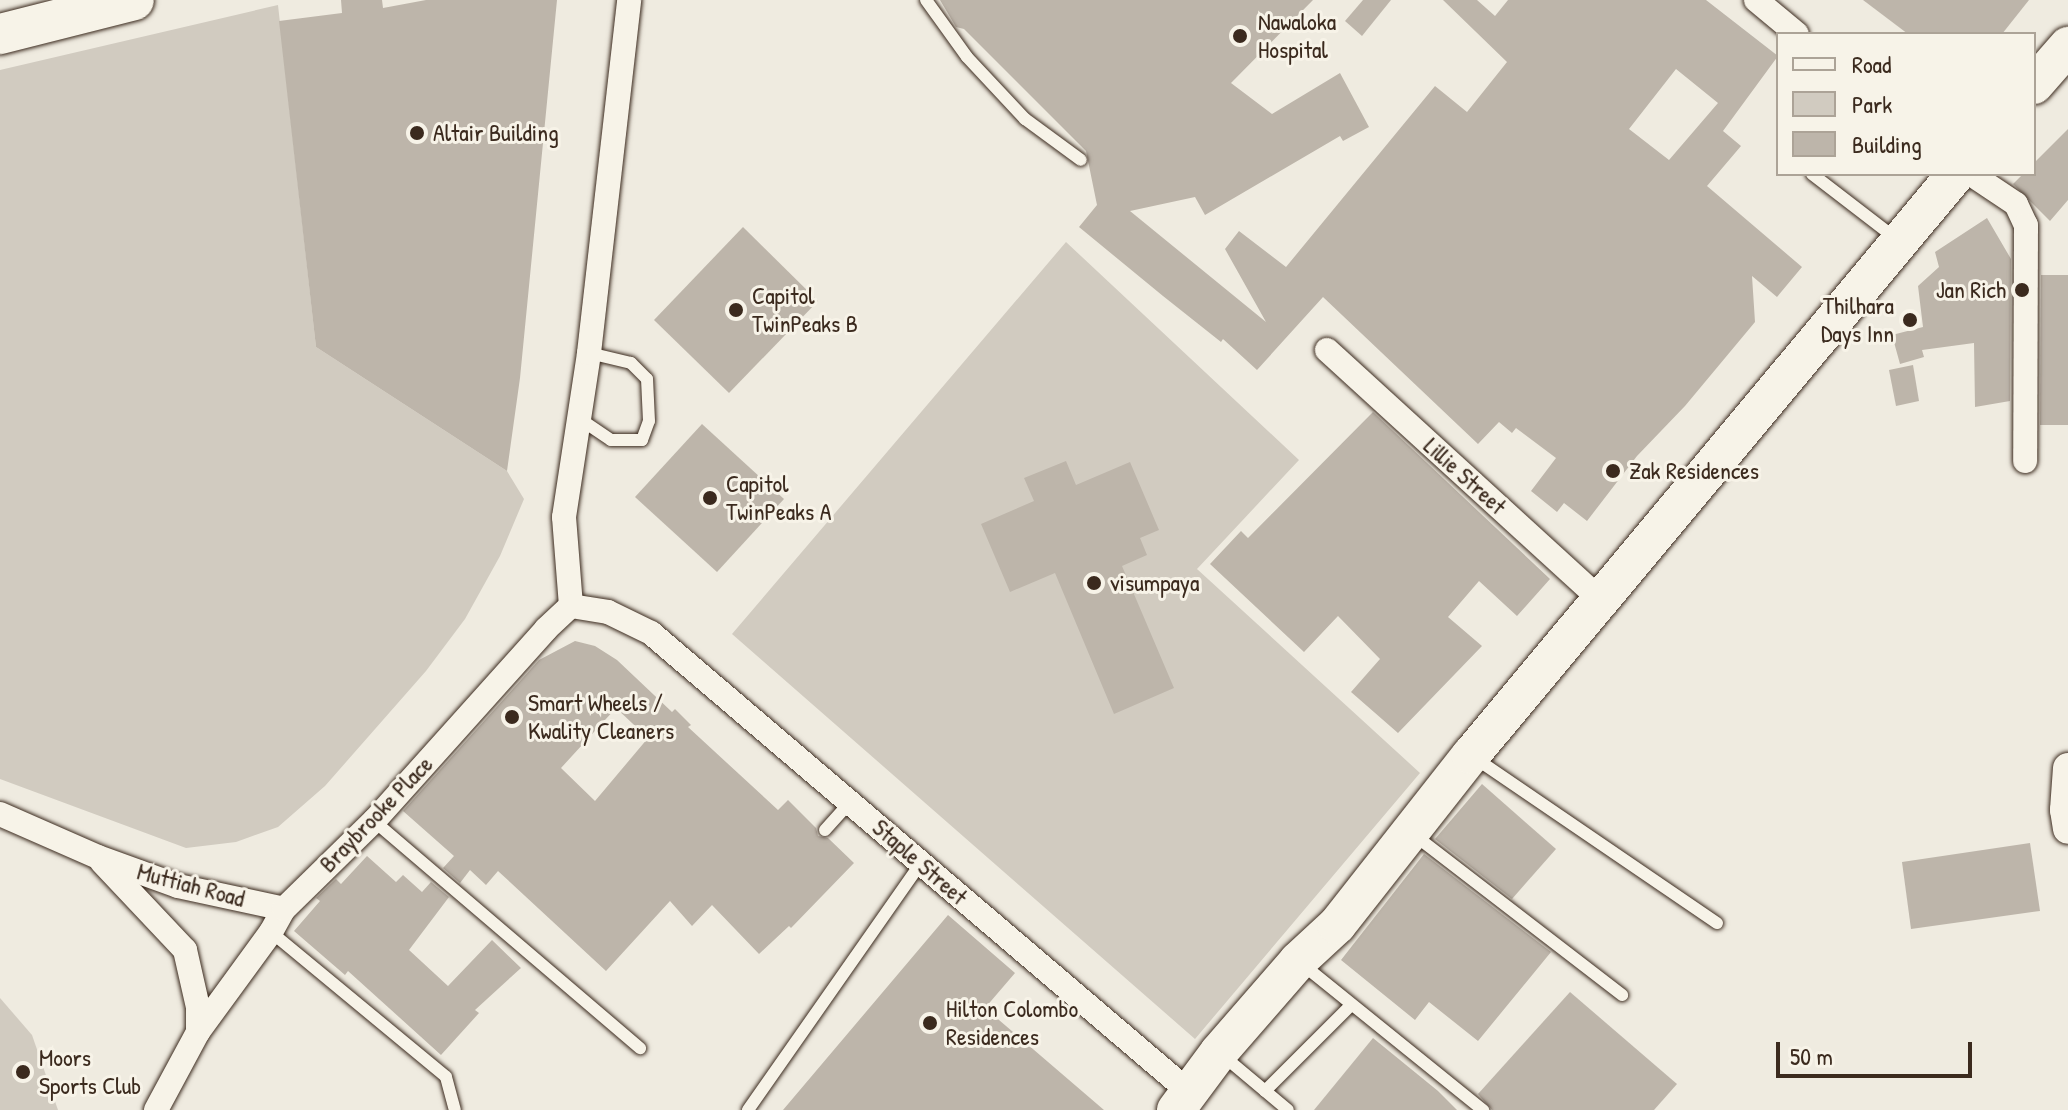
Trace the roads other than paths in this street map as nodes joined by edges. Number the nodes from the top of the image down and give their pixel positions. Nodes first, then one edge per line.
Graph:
1 (134, 0) edge
2 (629, 0) edge
3 (926, 0) edge
4 (1756, 0) edge
5 (1795, 32) edge
6 (0, 34) edge
7 (2068, 46) edge
8 (2036, 83) edge
9 (1081, 160) dead end
10 (1815, 176) edge
11 (1954, 176) edge
12 (1974, 176) edge
13 (1901, 242) junction
14 (1327, 350) dead end
15 (589, 353) junction
16 (577, 417) junction
17 (2025, 461) dead end
18 (1602, 601) junction
19 (571, 606) junction
20 (1471, 755) junction
21 (2068, 768) edge
22 (850, 802) junction
23 (0, 814) edge
24 (374, 821) junction
25 (2068, 829) edge
26 (825, 830) dead end
27 (1410, 832) junction
28 (98, 857) junction
29 (921, 863) junction
30 (284, 909) junction
31 (1717, 923) dead end
32 (271, 932) junction
33 (1298, 961) junction
34 (1622, 995) dead end
35 (1350, 1006) junction
36 (198, 1032) junction
37 (640, 1048) dead end
38 (1219, 1052) junction
39 (1265, 1091) junction
40 (1182, 1100) edge
41 (156, 1110) edge
42 (455, 1110) edge
43 (748, 1110) edge
44 (1288, 1110) edge
45 (1483, 1110) edge

1 - 6 highway
2 - 15 street
3 - 9 lane
4 - 5 street
7 - 8 main road
10 - 13 lane
11 - 13 main road
12 - 17 street
13 - 18 main road
14 - 18 street, Lillie Street
15 - 16 street
15 - 16 lane
16 - 19 street
18 - 20 main road
19 - 22 street, Staple Street
19 - 24 street, Braybrooke Place
20 - 27 main road
20 - 31 lane
21 - 25 street
22 - 26 lane
22 - 29 street, Staple Street
23 - 28 street, Muttiah Road
24 - 30 street, Braybrooke Place
24 - 37 lane
27 - 33 main road
27 - 34 lane
28 - 30 street, Muttiah Road
28 - 36 street, Muttiah Road
29 - 40 street, Staple Street
29 - 43 lane
30 - 32 street, Braybrooke Place
32 - 36 street, Braybrooke Place
32 - 42 lane
33 - 35 lane
33 - 38 main road
35 - 39 lane
35 - 45 lane
36 - 41 street, Braybrooke Place
38 - 39 lane
38 - 40 main road
39 - 44 lane

